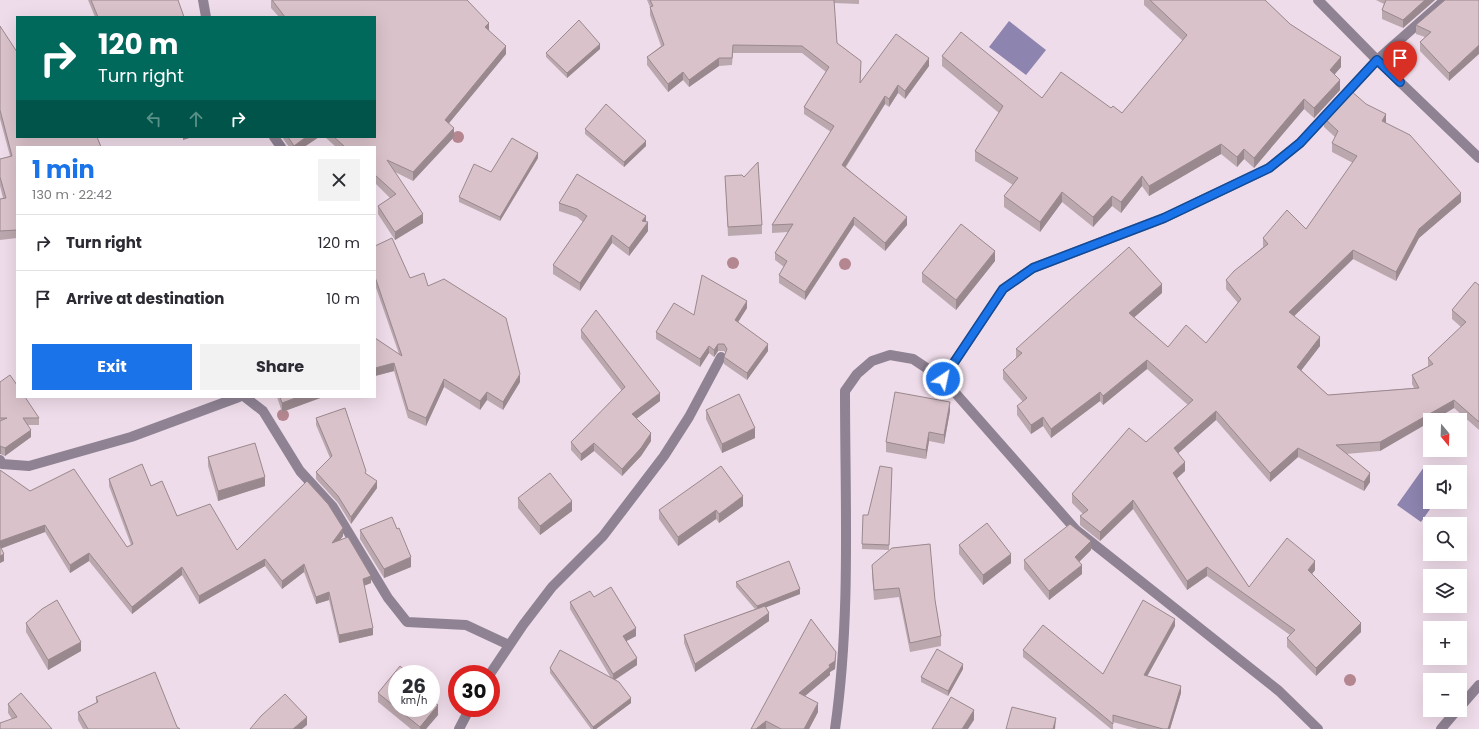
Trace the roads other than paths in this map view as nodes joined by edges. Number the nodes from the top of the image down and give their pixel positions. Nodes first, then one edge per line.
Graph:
1 (203, 0) edge
2 (1318, 0) edge
3 (1445, 0) edge
4 (206, 16) edge
5 (1377, 60) junction
6 (1479, 158) edge
7 (721, 357) dead end
8 (943, 379) junction
9 (235, 398) edge
10 (245, 398) edge
11 (0, 460) edge
12 (509, 645) junction
13 (496, 665) edge
14 (1479, 685) edge
15 (1467, 699) edge
16 (465, 717) edge
17 (1452, 717) edge
18 (459, 729) edge
19 (835, 729) edge
20 (1318, 729) edge
21 (1441, 729) edge

1 - 4 street
2 - 5 street
3 - 5 street
5 - 6 street
5 - 8 street
7 - 12 street
8 - 19 street
8 - 20 street
9 - 11 street
10 - 12 street
12 - 13 street
14 - 15 street
16 - 18 street
17 - 21 street

